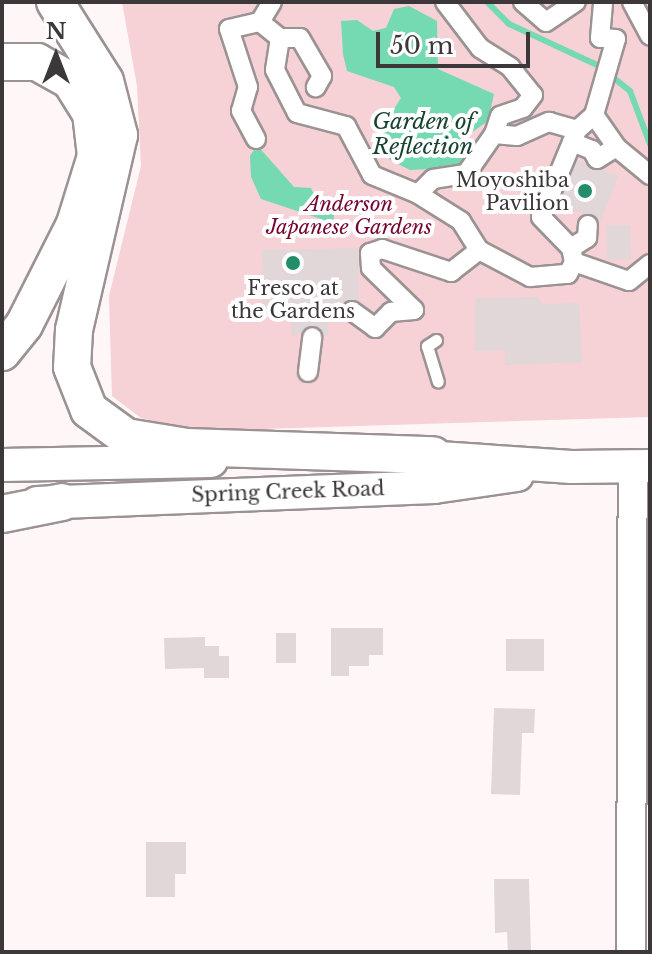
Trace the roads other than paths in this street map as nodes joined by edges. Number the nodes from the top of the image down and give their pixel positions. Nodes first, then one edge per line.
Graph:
1 (55, 2) edge
2 (272, 2) edge
3 (445, 2) edge
4 (523, 2) edge
5 (576, 2) edge
6 (603, 2) edge
7 (632, 2) edge
8 (260, 22) junction
9 (650, 36) edge
10 (280, 38) junction
11 (2, 62) edge
12 (316, 87) dead end
13 (597, 107) junction
14 (494, 134) junction
15 (574, 136) junction
16 (256, 139) dead end
17 (616, 147) junction
18 (650, 175) edge
19 (418, 194) junction
20 (588, 225) dead end
21 (479, 250) junction
22 (573, 255) junction
23 (650, 264) edge
24 (352, 311) dead end
25 (312, 337) dead end
26 (436, 340) dead end
27 (2, 352) edge
28 (308, 372) dead end
29 (438, 381) dead end
30 (433, 455) junction
31 (2, 465) edge
32 (642, 466) edge
33 (572, 467) junction
34 (62, 502) junction
35 (2, 503) edge
36 (2, 514) edge
37 (631, 952) edge

1 - 30 main road
2 - 8 street
3 - 14 street
4 - 5 street
6 - 13 street
7 - 9 street
8 - 10 street
8 - 16 street
10 - 12 street
10 - 19 street
11 - 27 main road
13 - 15 street
13 - 17 street
14 - 15 street
14 - 19 street
15 - 17 street
15 - 22 street
17 - 18 street
19 - 21 street
20 - 22 street
21 - 22 street
21 - 24 street
22 - 23 street
25 - 28 street
26 - 29 lane
30 - 31 main road, Spring Creek Road
30 - 33 main road, Spring Creek Road
32 - 33 main road, Spring Creek Road
32 - 37 street
33 - 34 main road, Spring Creek Road
34 - 35 main road, Spring Creek Road
34 - 36 main road

